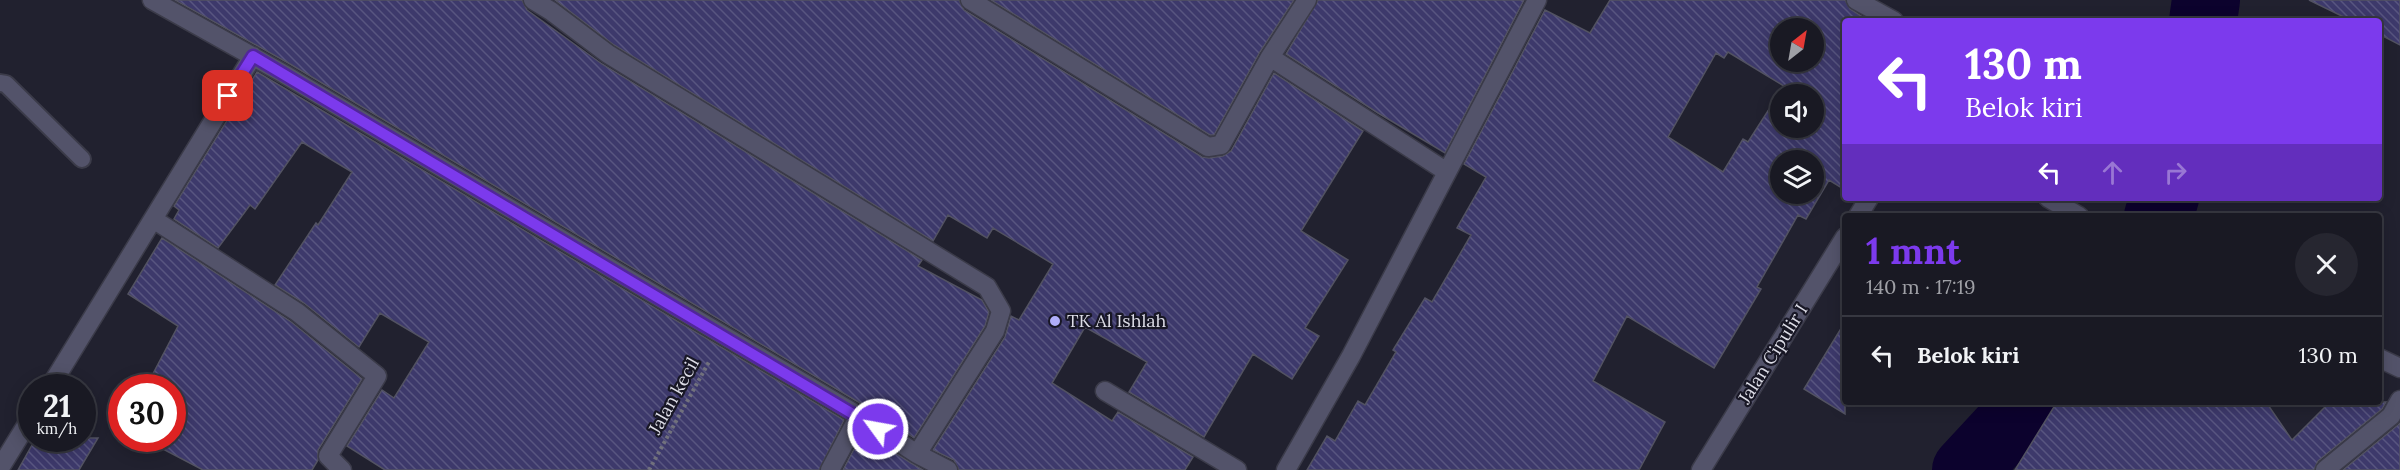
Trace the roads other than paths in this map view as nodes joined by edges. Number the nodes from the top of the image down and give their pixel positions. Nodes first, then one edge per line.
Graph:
1 (152, 0) edge
2 (533, 0) edge
3 (970, 0) edge
4 (1307, 0) edge
5 (1537, 0) edge
6 (1857, 0) edge
7 (1889, 18) edge
8 (253, 56) junction
9 (1270, 57) junction
10 (0, 83) edge
11 (82, 159) dead end
12 (1447, 172) junction
13 (2053, 201) edge
14 (2074, 213) edge
15 (153, 219) junction
16 (1842, 242) edge
17 (2382, 359) edge
18 (2400, 368) edge
19 (58, 374) edge
20 (1105, 391) dead end
21 (2400, 400) edge
22 (859, 416) junction
23 (18, 439) edge
24 (917, 454) junction
25 (0, 468) edge
26 (342, 470) edge
27 (830, 470) edge
28 (948, 470) edge
29 (1237, 470) edge
30 (1286, 470) edge
31 (1701, 470) edge
32 (2325, 470) edge

1 - 8 street
2 - 24 street
3 - 9 street
4 - 9 street
5 - 12 street
6 - 7 street
8 - 15 street
8 - 22 street
9 - 12 street
10 - 11 lane
12 - 30 street
13 - 14 street
15 - 19 street
15 - 26 street
16 - 31 street, Jalan Cipulir I
17 - 18 street
20 - 29 street
21 - 32 street
22 - 24 street
22 - 27 street
23 - 25 street
24 - 28 street

